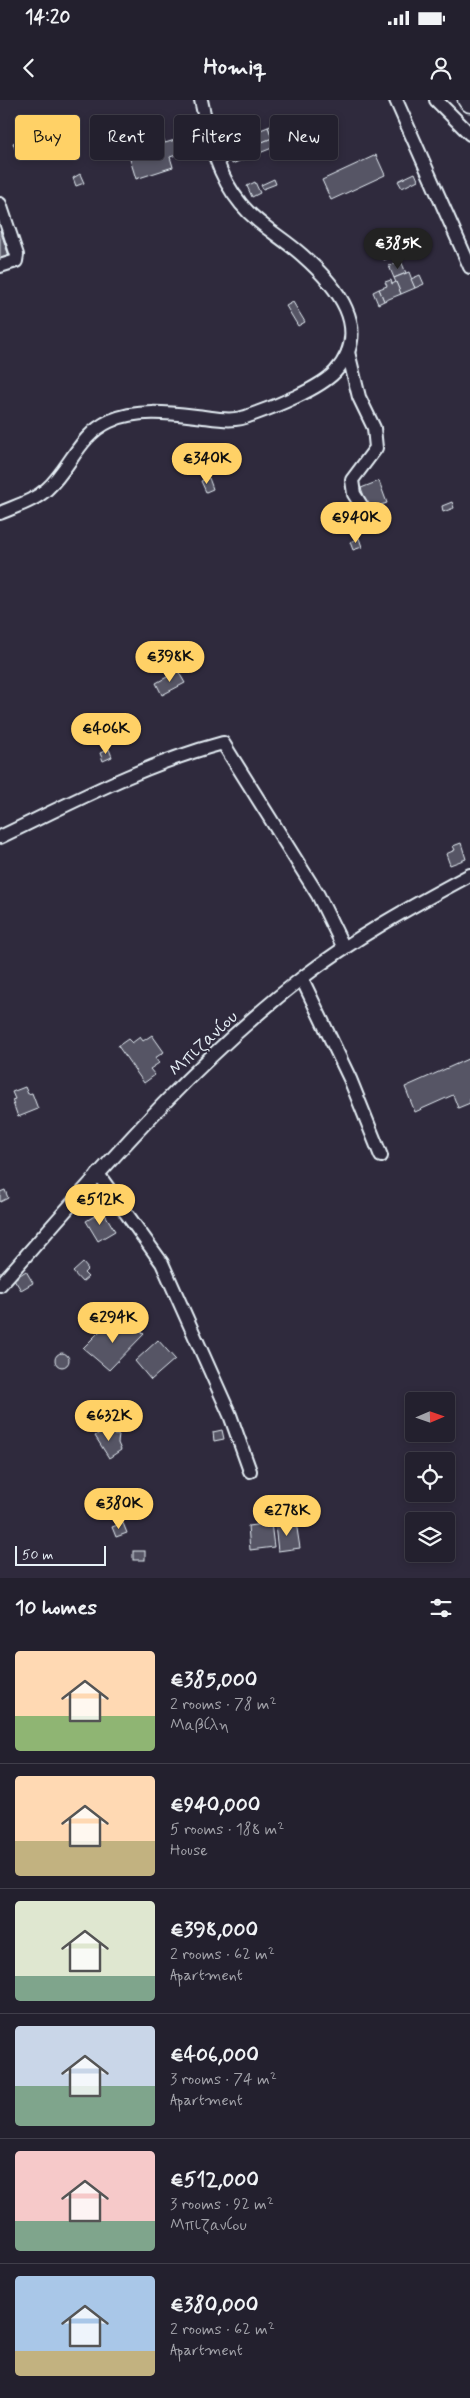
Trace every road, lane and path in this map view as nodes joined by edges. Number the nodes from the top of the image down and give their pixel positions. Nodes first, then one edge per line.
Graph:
1 (201, 100) edge
2 (396, 100) edge
3 (436, 100) edge
4 (466, 100) edge
5 (470, 103) edge
6 (470, 134) edge
7 (0, 204) edge
8 (0, 266) edge
9 (470, 267) edge
10 (348, 352) junction
11 (0, 512) edge
12 (366, 513) dead end
13 (0, 837) edge
14 (470, 875) edge
15 (344, 948) junction
16 (302, 979) junction
17 (381, 1156) dead end
18 (98, 1174) junction
19 (0, 1285) edge
20 (250, 1471) dead end

1 - 10 street
2 - 9 street
3 - 6 street
4 - 5 highway
7 - 8 street
10 - 11 street
10 - 12 street
13 - 15 street
14 - 15 street, Μπιζανίου
15 - 16 street, Μπιζανίου
16 - 17 street
16 - 18 street, Μπιζανίου
18 - 19 street, Μπιζανίου
18 - 20 street

